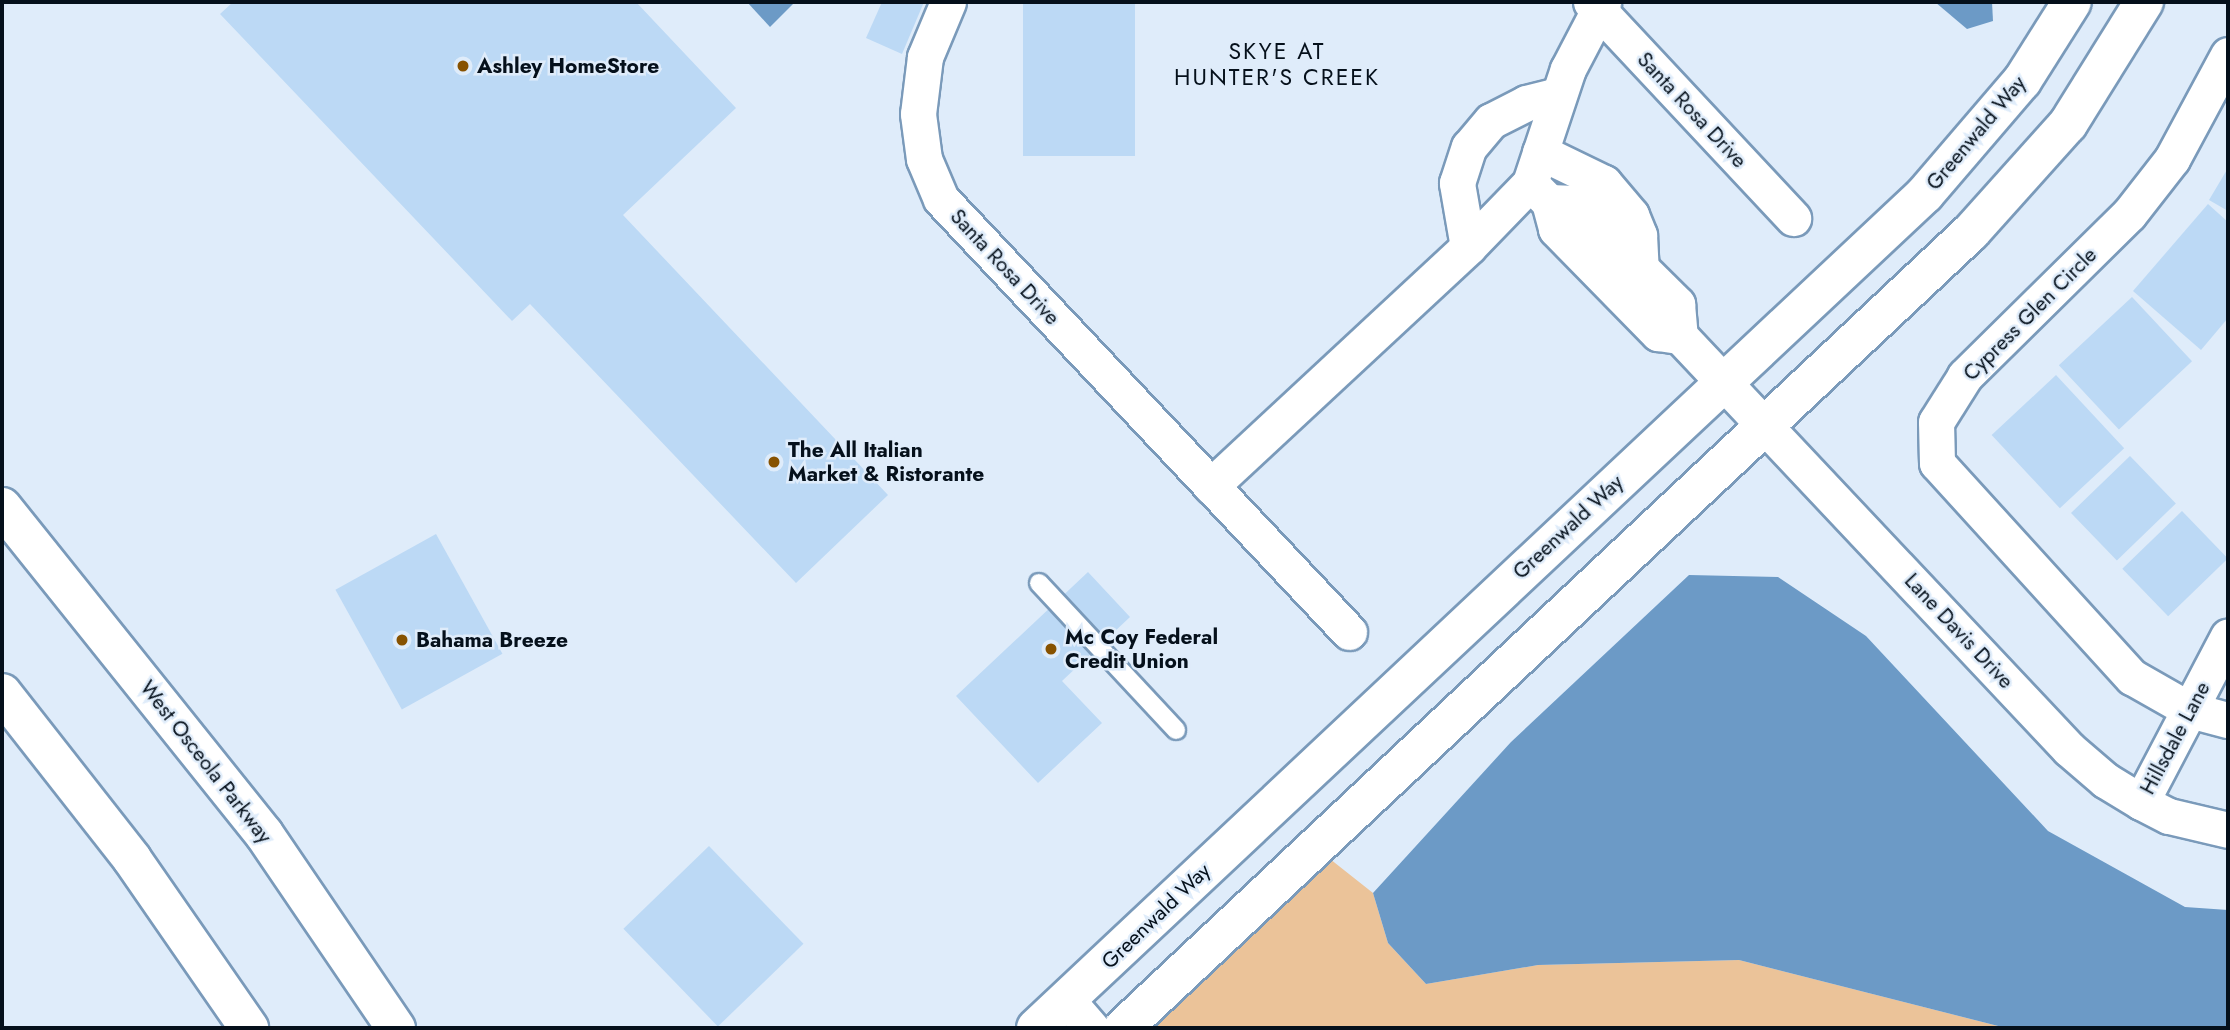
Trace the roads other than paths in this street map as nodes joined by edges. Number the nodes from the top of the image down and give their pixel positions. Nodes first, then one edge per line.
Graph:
1 (948, 2) edge
2 (2072, 2) edge
3 (2144, 2) edge
4 (1597, 4) edge
5 (2228, 55) edge
6 (1558, 95) junction
7 (1540, 179) junction
8 (1793, 218) dead end
9 (1468, 247) junction
10 (1641, 268) junction
11 (1680, 336) junction
12 (1724, 381) junction
13 (1767, 427) junction
14 (1211, 486) junction
15 (2, 507) edge
16 (1038, 583) dead end
17 (1349, 632) dead end
18 (2228, 636) edge
19 (2, 693) edge
20 (2190, 710) junction
21 (2228, 720) edge
22 (1176, 730) dead end
23 (2141, 803) junction
24 (2228, 830) edge
25 (1079, 1014) edge
26 (249, 1028) edge
27 (396, 1028) edge
28 (1036, 1028) edge
29 (1123, 1028) edge

1 - 14 street, Santa Rosa Drive
2 - 12 street, Greenwald Way
3 - 13 street
4 - 6 street
4 - 8 street, Santa Rosa Drive
5 - 20 street, Cypress Glen Circle
6 - 7 street
6 - 9 street
7 - 9 street
7 - 10 street
7 - 10 street
7 - 11 street
9 - 14 street
10 - 11 street
11 - 12 street, Lane Davis Drive
12 - 13 street, Lane Davis Drive
12 - 25 street, Greenwald Way
13 - 23 street, Lane Davis Drive
13 - 29 street
14 - 17 street, Santa Rosa Drive
15 - 27 street, West Osceola Parkway
16 - 22 lane
18 - 20 street, Hillsdale Lane
19 - 26 street
20 - 21 street, Cypress Glen Circle
20 - 23 street, Hillsdale Lane
23 - 24 street, Lane Davis Drive
25 - 28 street, Greenwald Way

